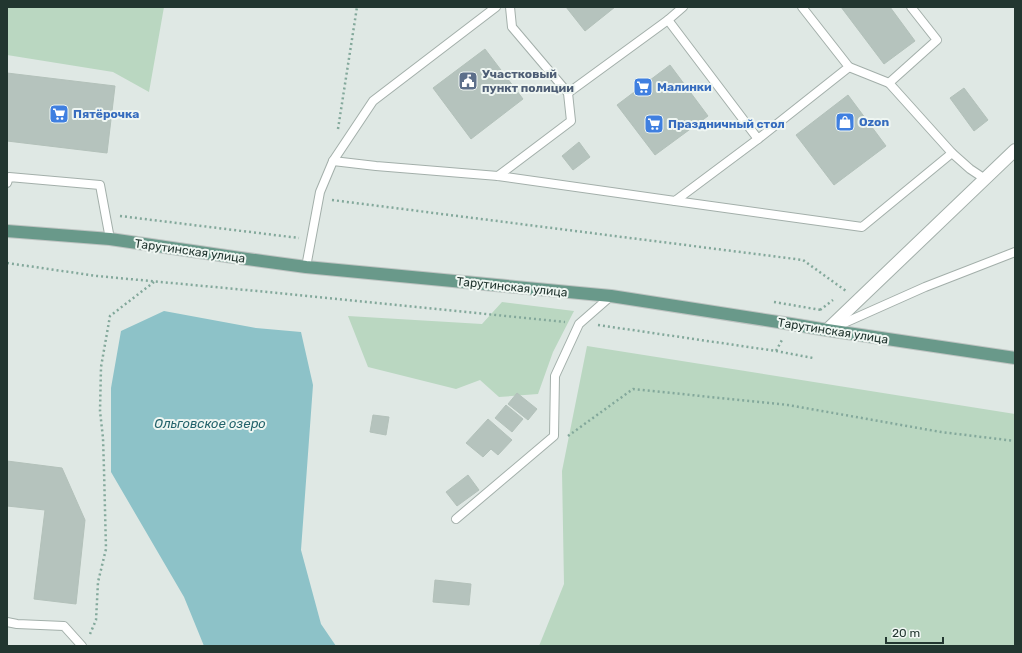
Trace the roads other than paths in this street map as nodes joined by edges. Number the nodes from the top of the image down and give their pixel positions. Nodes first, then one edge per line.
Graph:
1 (496, 7) edge
2 (510, 7) edge
3 (683, 7) edge
4 (802, 7) edge
5 (911, 7) edge
6 (668, 20) junction
7 (849, 67) junction
8 (889, 83) junction
9 (568, 93) junction
10 (758, 139) junction
11 (1015, 150) edge
12 (952, 153) junction
13 (333, 161) junction
14 (498, 176) junction
15 (985, 179) junction
16 (7, 183) edge
17 (675, 201) junction
18 (7, 231) edge
19 (110, 239) junction
20 (1015, 252) edge
21 (306, 266) junction
22 (611, 296) junction
23 (827, 330) junction
24 (1015, 358) edge
25 (456, 519) dead end
26 (7, 622) edge
27 (85, 643) edge

1 - 13 lane
2 - 9 lane
3 - 6 lane
4 - 7 lane
5 - 8 lane
6 - 9 lane
6 - 10 lane
7 - 8 lane
7 - 10 lane
8 - 12 lane
9 - 14 lane
10 - 17 lane
11 - 15 street
12 - 15 lane
12 - 17 lane
13 - 14 lane
13 - 21 lane
14 - 17 lane
15 - 23 street
16 - 19 lane
18 - 19 main road, Тарутинская улица
19 - 21 main road, Тарутинская улица
20 - 23 lane
21 - 22 main road, Тарутинская улица
22 - 23 main road, Тарутинская улица
22 - 25 lane
23 - 24 main road, Тарутинская улица
26 - 27 lane

